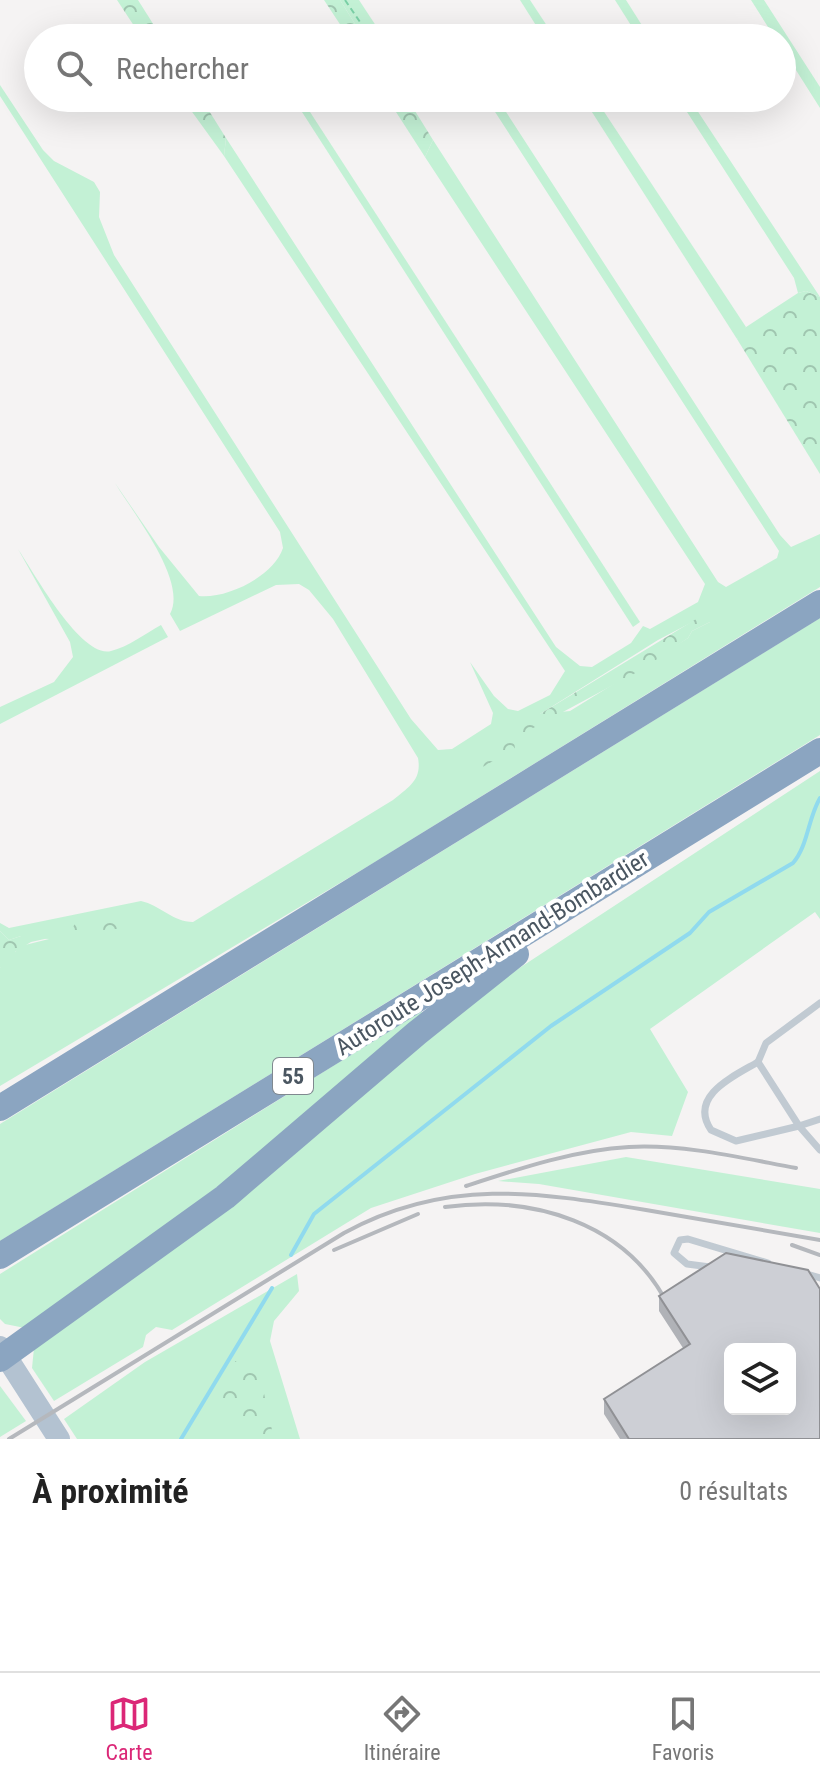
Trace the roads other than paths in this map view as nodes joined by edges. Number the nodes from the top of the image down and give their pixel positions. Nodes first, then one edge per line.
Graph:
1 (820, 603) edge
2 (820, 751) edge
3 (586, 895) junction
4 (820, 1003) edge
5 (758, 1062) junction
6 (0, 1108) edge
7 (820, 1119) edge
8 (799, 1126) junction
9 (820, 1150) edge
10 (738, 1254) junction
11 (0, 1256) edge
12 (778, 1266) edge
13 (792, 1270) edge
14 (820, 1278) edge
15 (2, 1354) edge
16 (59, 1439) edge

1 - 6 highway
2 - 3 highway, Autoroute Joseph-Armand-Bombardier / 55
3 - 11 highway, Autoroute Joseph-Armand-Bombardier / 55
3 - 15 highway
4 - 5 lane
5 - 8 lane
5 - 8 lane
7 - 8 lane
8 - 9 lane
10 - 10 lane
10 - 12 lane
13 - 14 lane
15 - 16 main road

